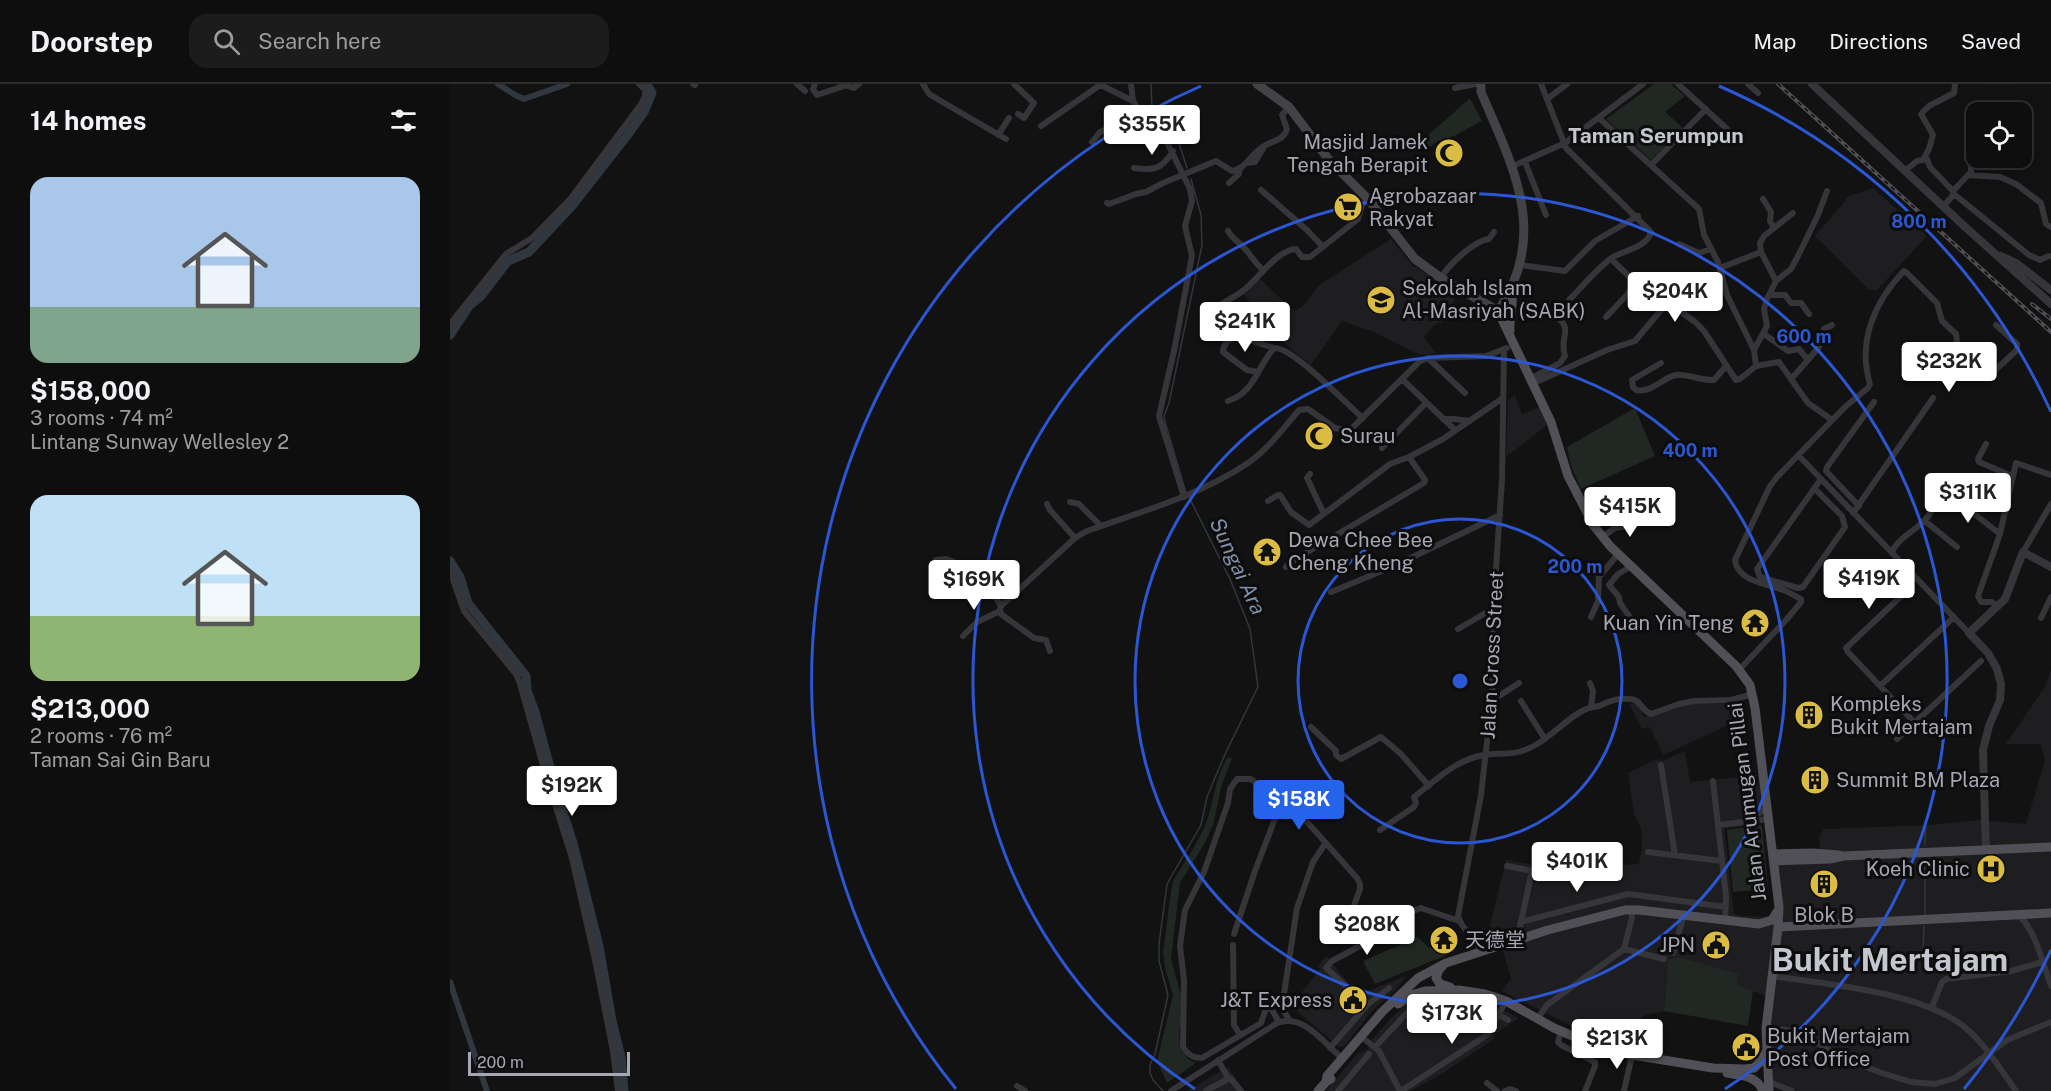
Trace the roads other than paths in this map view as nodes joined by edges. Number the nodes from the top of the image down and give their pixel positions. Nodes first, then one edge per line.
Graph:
1 (639, 84) edge
2 (797, 84) edge
3 (815, 84) edge
4 (859, 84) edge
5 (923, 84) edge
6 (1014, 84) edge
7 (1131, 84) edge
8 (1257, 84) edge
9 (1542, 84) edge
10 (1567, 84) edge
11 (1643, 84) edge
12 (1678, 84) edge
13 (1748, 84) edge
14 (1955, 84) edge
15 (842, 85) edge
16 (1100, 85) edge
17 (1817, 85) edge
18 (1478, 86) edge
19 (1455, 88) dead end
20 (805, 91) dead end
21 (1758, 93) dead end
22 (1547, 99) junction
23 (1133, 101) junction
24 (1289, 107) junction
25 (1706, 110) junction
26 (1141, 113) junction
27 (1017, 114) dead end
28 (1009, 118) dead end
29 (1599, 118) junction
30 (1041, 126) dead end
31 (1727, 129) dead end
32 (998, 135) junction
33 (1006, 139) dead end
34 (1092, 142) dead end
35 (1564, 143) junction
36 (1173, 151) junction
37 (1924, 158) junction
38 (1525, 162) junction
39 (1651, 165) junction
40 (1513, 166) junction
41 (1134, 168) dead end
42 (1971, 168) edge
43 (1240, 169) junction
44 (1906, 170) junction
45 (1184, 175) junction
46 (1968, 176) junction
47 (1229, 183) dead end
48 (1261, 190) dead end
49 (1827, 191) dead end
50 (1954, 192) junction
51 (1368, 199) junction
52 (1763, 199) dead end
53 (1107, 203) dead end
54 (1944, 206) junction
55 (1793, 213) dead end
56 (1546, 214) dead end
57 (1638, 216) junction
58 (2051, 227) edge
59 (1774, 228) junction
60 (1228, 231) dead end
61 (1494, 232) dead end
62 (1679, 244) dead end
63 (1323, 247) junction
64 (1711, 249) junction
65 (1992, 251) junction
66 (1761, 252) junction
67 (2049, 256) dead end
68 (1611, 259) junction
69 (1521, 265) junction
70 (1720, 268) junction
71 (1263, 270) junction
72 (1441, 278) junction
73 (1776, 281) junction
74 (1635, 282) junction
75 (1512, 289) junction
76 (2051, 290) edge
77 (1769, 296) junction
78 (1569, 300) dead end
79 (1667, 303) junction
80 (2051, 304) edge
81 (1498, 311) junction
82 (1549, 312) dead end
83 (1809, 314) dead end
84 (1606, 317) dead end
85 (1211, 323) dead end
86 (450, 324) edge
87 (1832, 325) dead end
88 (1996, 325) dead end
89 (1764, 334) junction
90 (1512, 338) junction
91 (1274, 348) junction
92 (1504, 349) junction
93 (1755, 350) junction
94 (1428, 358) junction
95 (1808, 360) junction
96 (1661, 363) dead end
97 (1726, 366) junction
98 (1756, 366) junction
99 (1258, 372) junction
100 (1402, 379) junction
101 (1791, 379) junction
102 (1533, 380) junction
103 (1465, 393) dead end
104 (1503, 398) junction
105 (1933, 398) dead end
106 (1228, 401) dead end
107 (1874, 402) dead end
108 (1426, 403) junction
109 (1362, 418) junction
110 (1443, 419) junction
111 (1832, 420) junction
112 (1470, 421) junction
113 (1455, 430) junction
114 (1349, 431) junction
115 (1343, 437) dead end
116 (1986, 444) dead end
117 (1382, 448) dead end
118 (1799, 456) junction
119 (1409, 457) junction
120 (1310, 474) dead end
121 (2051, 475) edge
122 (2012, 476) junction
123 (1821, 479) junction
124 (1815, 489) junction
125 (1186, 496) junction
126 (1268, 501) dead end
127 (1070, 502) dead end
128 (1047, 504) dead end
129 (2051, 504) edge
130 (1858, 506) junction
131 (1853, 513) junction
132 (1324, 514) junction
133 (1500, 514) junction
134 (1634, 516) dead end
135 (1925, 521) junction
136 (1101, 526) junction
137 (2000, 534) junction
138 (1602, 537) junction
139 (1075, 538) junction
140 (1957, 547) dead end
141 (2023, 552) junction
142 (1892, 553) junction
143 (1618, 554) junction
144 (936, 560) dead end
145 (952, 561) junction
146 (1632, 566) junction
147 (1286, 567) dead end
148 (2051, 567) edge
149 (450, 571) edge
150 (1911, 587) dead end
151 (941, 591) dead end
152 (1332, 592) dead end
153 (2051, 597) edge
154 (1997, 606) junction
155 (1001, 608) junction
156 (1494, 608) junction
157 (1591, 617) dead end
158 (1954, 617) junction
159 (2041, 618) dead end
160 (1626, 622) dead end
161 (1458, 629) dead end
162 (1969, 633) junction
163 (963, 636) dead end
164 (1050, 651) dead end
165 (1981, 661) dead end
166 (1739, 670) junction
167 (1519, 683) dead end
168 (1590, 683) dead end
169 (1880, 686) junction
170 (1753, 694) junction
171 (1492, 698) junction
172 (1521, 701) dead end
173 (1591, 708) junction
174 (1915, 723) junction
175 (1311, 727) dead end
176 (1545, 739) junction
177 (1897, 740) dead end
178 (1486, 754) junction
179 (1661, 765) dead end
180 (1713, 781) dead end
181 (1430, 786) junction
182 (1283, 804) junction
183 (1768, 807) junction
184 (1769, 819) junction
185 (1749, 821) junction
186 (1718, 825) junction
187 (1380, 830) dead end
188 (1325, 844) junction
189 (2051, 847) edge
190 (1986, 850) junction
191 (1648, 852) dead end
192 (1675, 855) junction
193 (1773, 857) junction
194 (1722, 861) junction
195 (1507, 866) dead end
196 (1726, 907) junction
197 (1779, 907) junction
198 (1631, 909) junction
199 (1413, 911) dead end
200 (2047, 913) edge
201 (1351, 914) dead end
202 (1684, 915) junction
203 (2017, 915) junction
204 (1725, 920) junction
205 (1459, 921) junction
206 (1521, 921) junction
207 (1759, 924) junction
208 (1778, 927) junction
209 (1393, 928) dead end
210 (1234, 934) dead end
211 (2032, 935) junction
212 (1516, 940) junction
213 (1233, 945) dead end
214 (1775, 946) junction
215 (1624, 949) junction
216 (1482, 951) junction
217 (1673, 953) dead end
218 (1664, 959) dead end
219 (2042, 962) junction
220 (1446, 963) junction
221 (1771, 975) junction
222 (1410, 986) junction
223 (2051, 986) edge
224 (1389, 988) dead end
225 (1460, 990) junction
226 (1419, 992) junction
227 (1277, 1000) junction
228 (1506, 1001) junction
229 (1269, 1005) junction
230 (1367, 1005) junction
231 (1932, 1007) junction
232 (1499, 1015) junction
233 (1538, 1018) junction
234 (1508, 1020) dead end
235 (1290, 1021) junction
236 (1279, 1022) junction
237 (2051, 1023) edge
238 (1766, 1028) junction
239 (1561, 1031) junction
240 (1240, 1035) junction
241 (1364, 1039) junction
242 (1375, 1047) junction
243 (1330, 1048) junction
244 (1767, 1050) junction
245 (1988, 1053) junction
246 (1369, 1054) dead end
247 (1346, 1055) junction
248 (1632, 1055) junction
249 (1218, 1060) junction
250 (1713, 1068) junction
251 (1744, 1076) junction
252 (1228, 1078) junction
253 (1487, 1083) dead end
254 (1935, 1084) junction
255 (1017, 1086) dead end
256 (1770, 1088) edge
257 (1174, 1090) edge
258 (618, 1091) edge
259 (1025, 1091) edge
260 (1206, 1091) edge
261 (1241, 1091) edge
262 (1318, 1091) edge
263 (1338, 1091) edge
264 (1400, 1091) edge
265 (1497, 1091) edge
266 (1505, 1091) edge
267 (1516, 1091) edge
268 (1585, 1091) edge
269 (1624, 1091) edge
270 (1756, 1091) edge
271 (1763, 1091) edge
272 (1792, 1091) edge
273 (1939, 1091) edge
274 (2016, 1091) edge

1 - 86 street
2 - 20 street
3 - 15 street
4 - 15 street
5 - 32 street
6 - 27 street
7 - 23 street
8 - 24 main road
9 - 22 street
10 - 22 street
11 - 29 street
12 - 25 street
13 - 21 street
14 - 37 street
16 - 23 street
16 - 30 street
17 - 44 street
18 - 19 street
18 - 40 main road
22 - 35 street
23 - 26 street
24 - 43 street
24 - 51 main road
25 - 31 street
25 - 39 street
26 - 34 street
26 - 36 street
28 - 32 street
29 - 35 street
29 - 39 street
32 - 33 street
35 - 38 street
35 - 57 street
36 - 41 street
36 - 45 street
37 - 44 street
37 - 50 street
38 - 40 street
38 - 56 street
39 - 64 street
40 - 69 main road
42 - 46 street
43 - 45 street
43 - 47 street
44 - 54 street
45 - 53 street
45 - 125 street
46 - 50 street
46 - 58 street
48 - 63 street
49 - 73 street
50 - 54 street
50 - 67 street
51 - 63 street
51 - 72 main road
52 - 59 street
54 - 65 street
55 - 59 street
57 - 68 street
57 - 69 street
59 - 66 street
60 - 71 street
61 - 72 street
62 - 64 street
63 - 71 street
64 - 70 street
65 - 76 street
65 - 80 street
66 - 70 street
66 - 73 street
68 - 74 street
68 - 78 street
69 - 75 main road
70 - 93 street
71 - 85 street
72 - 81 main road
73 - 77 street
74 - 79 street
74 - 84 street
75 - 81 main road
75 - 90 main road
77 - 83 street
77 - 89 street
79 - 97 street
79 - 102 street
81 - 90 main road, Jalan Arumugan Pillai
82 - 102 street
87 - 95 street
88 - 111 street
89 - 93 street
89 - 95 street
90 - 92 street
90 - 102 main road, Jalan Arumugan Pillai
91 - 99 street
91 - 99 street
91 - 109 street
92 - 94 street
92 - 104 street, Jalan Cross Street
93 - 98 street
94 - 100 street
94 - 103 street
95 - 101 street
96 - 97 street
97 - 98 street
98 - 101 street
99 - 106 street
100 - 108 street
100 - 109 street
101 - 111 street
102 - 138 main road, Jalan Arumugan Pillai
104 - 112 street
104 - 133 street, Jalan Cross Street
105 - 130 street
107 - 130 street
108 - 110 street
108 - 117 street
109 - 114 street
110 - 112 street
110 - 113 street
111 - 118 street
112 - 113 street
113 - 119 street
114 - 115 street
114 - 125 street
116 - 122 street
118 - 123 street
118 - 166 street
119 - 132 street
119 - 147 street
120 - 132 street
121 - 122 street
122 - 137 street
123 - 124 street
123 - 131 street
124 - 124 street
125 - 136 street
126 - 132 street
127 - 136 street
128 - 139 street
129 - 141 street
130 - 131 street
131 - 142 street
133 - 152 street
133 - 156 street, Jalan Cross Street
134 - 138 street
135 - 137 street
135 - 140 street
135 - 142 street
136 - 139 street
137 - 154 street
138 - 143 main road, Jalan Arumugan Pillai
139 - 155 street
141 - 148 street
141 - 154 street
142 - 158 street
143 - 146 main road, Jalan Arumugan Pillai
143 - 157 street
144 - 145 street
145 - 151 street
145 - 155 street
146 - 160 street
146 - 166 main road, Jalan Arumugan Pillai
149 - 258 street
150 - 169 street
153 - 159 street
154 - 162 street
155 - 163 street
155 - 164 street
156 - 161 street
156 - 171 street, Jalan Cross Street
158 - 162 street
158 - 169 street
162 - 190 street
165 - 174 street
166 - 170 main road, Jalan Arumugan Pillai
167 - 171 street
168 - 173 street
169 - 174 street
170 - 173 street
170 - 183 main road, Jalan Arumugan Pillai
171 - 178 street, Jalan Cross Street
172 - 176 street
173 - 176 street
174 - 177 street
175 - 181 street
176 - 178 street
178 - 181 street
178 - 205 street, Jalan Cross Street
179 - 192 street
180 - 186 street
181 - 187 street
182 - 188 street
182 - 210 street
182 - 240 street
183 - 184 main road, Jalan Arumugan Pillai
183 - 185 street
184 - 185 street
184 - 193 main road, Jalan Arumugan Pillai
185 - 186 street
186 - 194 street
188 - 201 street
188 - 227 street
189 - 190 main road
190 - 193 main road
191 - 192 street
192 - 194 street
193 - 197 main road, Jalan Arumugan Pillai
194 - 196 street
195 - 206 street
196 - 204 street
196 - 206 street
197 - 207 main road
197 - 208 main road, Jalan Arumugan Pillai
198 - 202 main road
198 - 212 main road
198 - 215 street
199 - 205 street
200 - 203 main road
200 - 211 street
202 - 204 main road
202 - 217 street
203 - 208 main road
203 - 211 street
204 - 207 main road
205 - 216 street
206 - 212 street
207 - 214 main road
208 - 214 main road, Jalan Arumugan Pillai
209 - 230 street
211 - 219 street
212 - 216 main road
213 - 240 street
214 - 221 main road, Jalan Arumugan Pillai
215 - 218 street
215 - 233 street
216 - 220 main road
219 - 223 street
219 - 231 street
220 - 222 main road
220 - 225 main road
221 - 231 street
221 - 238 main road, Jalan Arumugan Pillai
222 - 226 main road
222 - 247 main road
224 - 230 street
225 - 226 main road
225 - 228 main road
226 - 241 main road
227 - 229 street
227 - 235 street
228 - 232 street
228 - 233 main road
229 - 236 street
229 - 240 street
230 - 243 street
231 - 245 street
232 - 234 street
232 - 242 street
232 - 264 street
233 - 239 main road
235 - 236 street
235 - 243 street
236 - 249 street
237 - 245 street
238 - 244 main road, Jalan Arumugan Pillai
238 - 254 street
239 - 248 main road
239 - 268 street
241 - 242 street
241 - 247 main road
242 - 264 street
243 - 247 street
243 - 247 street
244 - 250 main road
244 - 256 main road, Jalan Arumugan Pillai
245 - 254 street
245 - 274 street
246 - 263 street
247 - 262 main road
248 - 250 main road
248 - 269 street
249 - 252 street
249 - 257 street
250 - 251 main road
251 - 270 main road
251 - 271 main road
252 - 260 street
252 - 261 street
253 - 265 street
254 - 273 street
255 - 259 street
256 - 272 street
266 - 267 street

